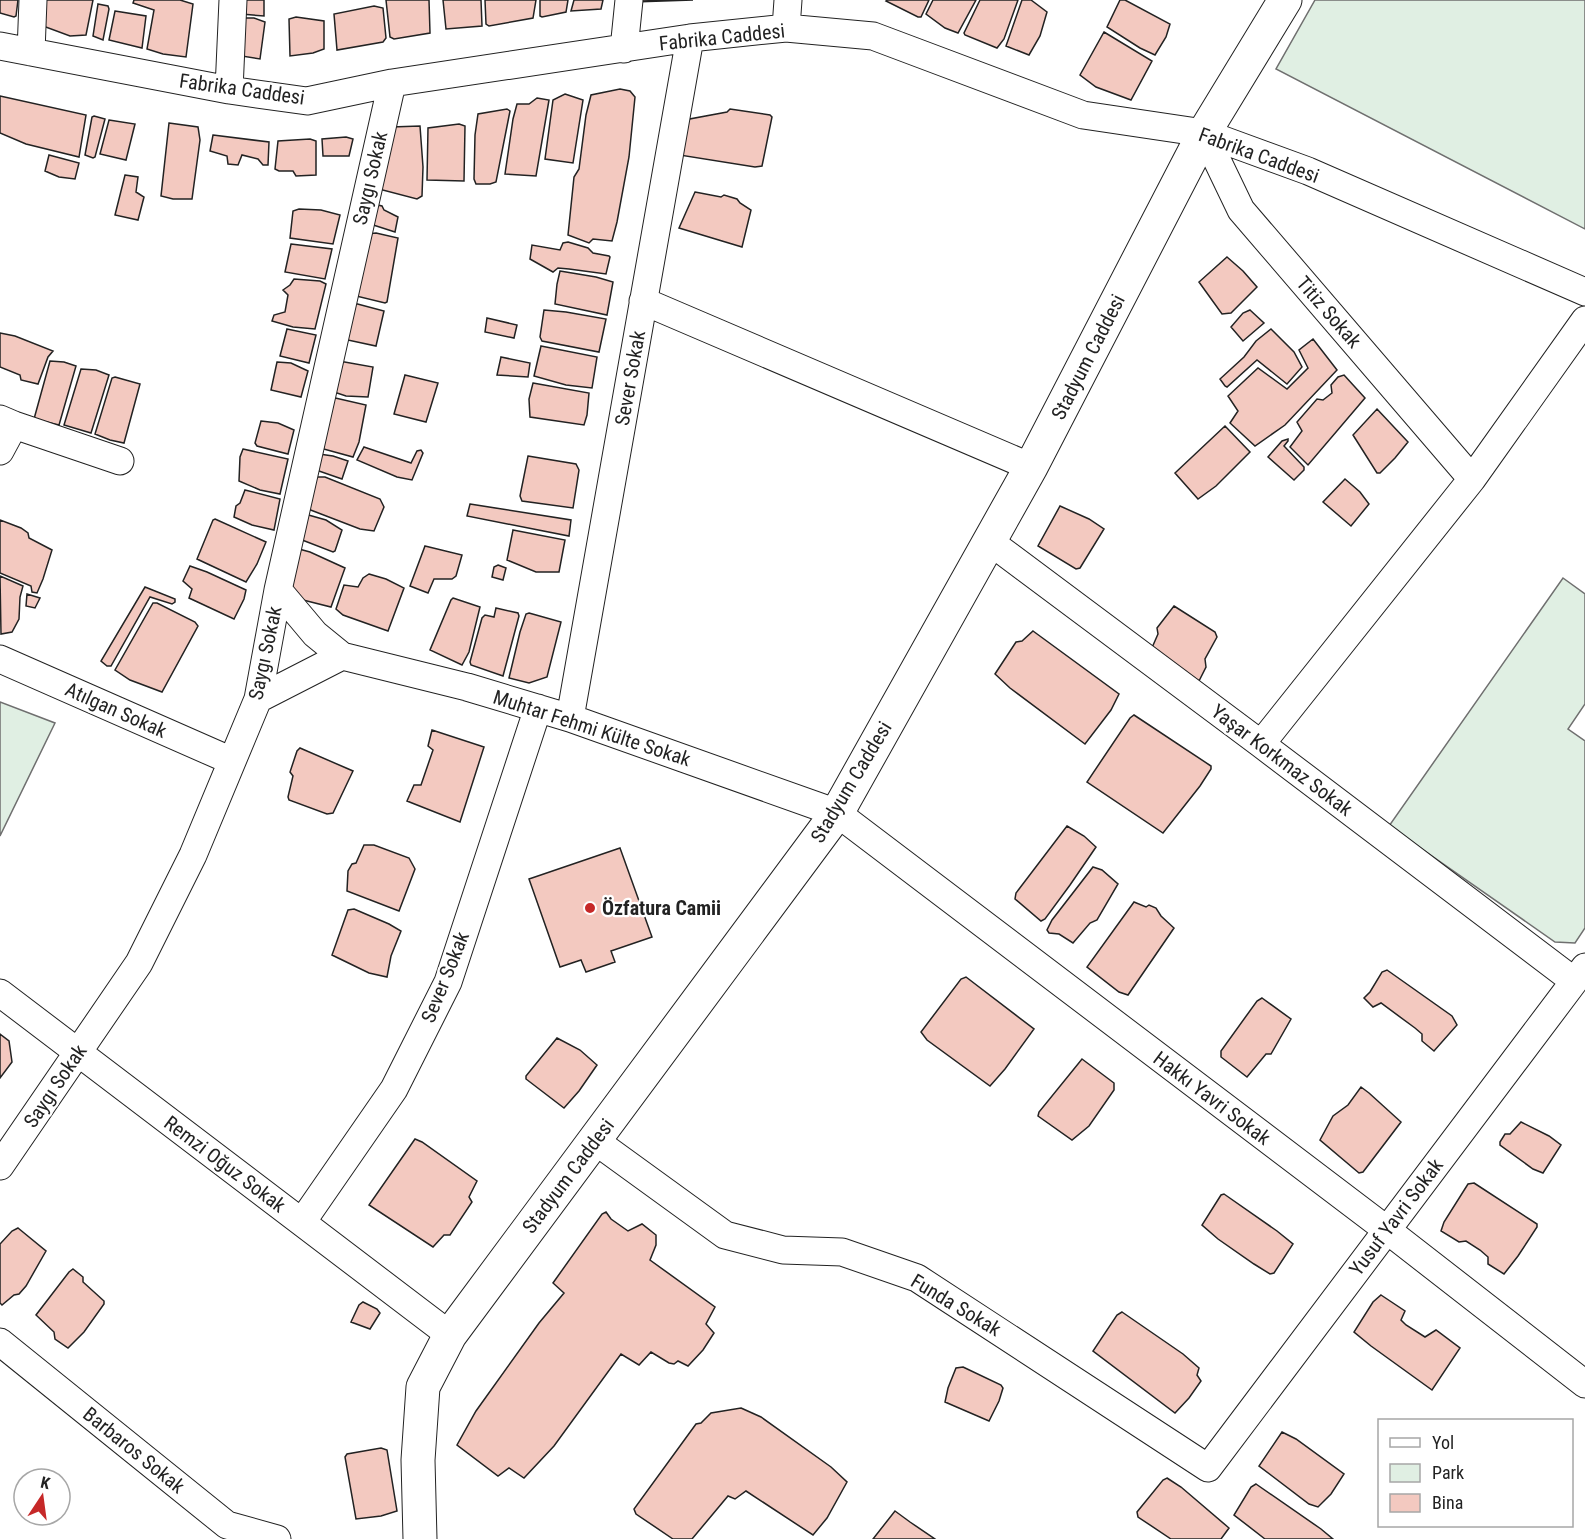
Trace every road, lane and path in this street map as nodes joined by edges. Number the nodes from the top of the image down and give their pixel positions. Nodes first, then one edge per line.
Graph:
1 (33, 0) edge
2 (233, 0) edge
3 (629, 0) edge
4 (788, 0) edge
5 (1285, 0) edge
6 (786, 28) junction
7 (690, 38) junction
8 (0, 46) edge
9 (624, 49) junction
10 (31, 52) junction
11 (392, 83) junction
12 (229, 90) junction
13 (1204, 133) junction
14 (1585, 292) edge
15 (643, 302) junction
16 (1585, 320) edge
17 (7, 422) edge
18 (0, 451) edge
19 (120, 461) dead end
20 (1030, 467) junction
21 (1472, 479) junction
22 (989, 541) junction
23 (278, 590) junction
24 (342, 656) junction
25 (0, 659) edge
26 (258, 699) junction
27 (538, 708) junction
28 (570, 718) junction
29 (1261, 744) junction
30 (232, 760) junction
31 (837, 813) junction
32 (1579, 974) edge
33 (0, 993) edge
34 (78, 1052) junction
35 (594, 1140) junction
36 (0, 1166) edge
37 (302, 1222) junction
38 (1387, 1230) junction
39 (450, 1335) junction
40 (0, 1342) edge
41 (1585, 1384) edge
42 (1208, 1468) joint
43 (277, 1539) edge
44 (420, 1539) edge

1 - 10 street
2 - 12 street
3 - 9 street
4 - 6 street
5 - 13 street, Stadyum Caddesi
6 - 7 street, Fabrika Caddesi
6 - 13 street, Fabrika Caddesi
7 - 9 street, Fabrika Caddesi
7 - 15 street, Sever Sokak
8 - 10 street, Fabrika Caddesi
9 - 11 street, Fabrika Caddesi
10 - 12 street, Fabrika Caddesi
11 - 12 street, Fabrika Caddesi
11 - 23 street, Saygı Sokak
13 - 14 street, Fabrika Caddesi
13 - 20 street, Stadyum Caddesi
13 - 21 street, Titiz Sokak
15 - 20 street
15 - 28 street, Sever Sokak
16 - 21 street
17 - 18 street
17 - 19 street
20 - 22 street, Stadyum Caddesi
21 - 29 street
22 - 29 street, Yaşar Korkmaz Sokak
22 - 31 street, Stadyum Caddesi
23 - 24 street, Muhtar Fehmi Külte Sokak
23 - 26 street, Saygı Sokak
24 - 26 street
24 - 27 street, Muhtar Fehmi Külte Sokak
25 - 30 street, Atılgan Sokak
26 - 30 street, Saygı Sokak
27 - 28 street, Muhtar Fehmi Külte Sokak
27 - 37 street, Sever Sokak
28 - 31 street, Muhtar Fehmi Külte Sokak
29 - 32 street, Yaşar Korkmaz Sokak
30 - 34 street, Saygı Sokak
31 - 35 street, Stadyum Caddesi
31 - 38 street, Hakkı Yavri Sokak
32 - 38 street, Yusuf Yavri Sokak
33 - 34 street, Remzi Oğuz Sokak
34 - 36 street, Saygı Sokak
34 - 37 street, Remzi Oğuz Sokak
35 - 39 street, Stadyum Caddesi
35 - 42 street, Funda Sokak
37 - 39 street, Remzi Oğuz Sokak
38 - 41 street, Hakkı Yavri Sokak
38 - 42 street, Yusuf Yavri Sokak
39 - 44 street, Stadyum Caddesi
40 - 43 street, Barbaros Sokak

